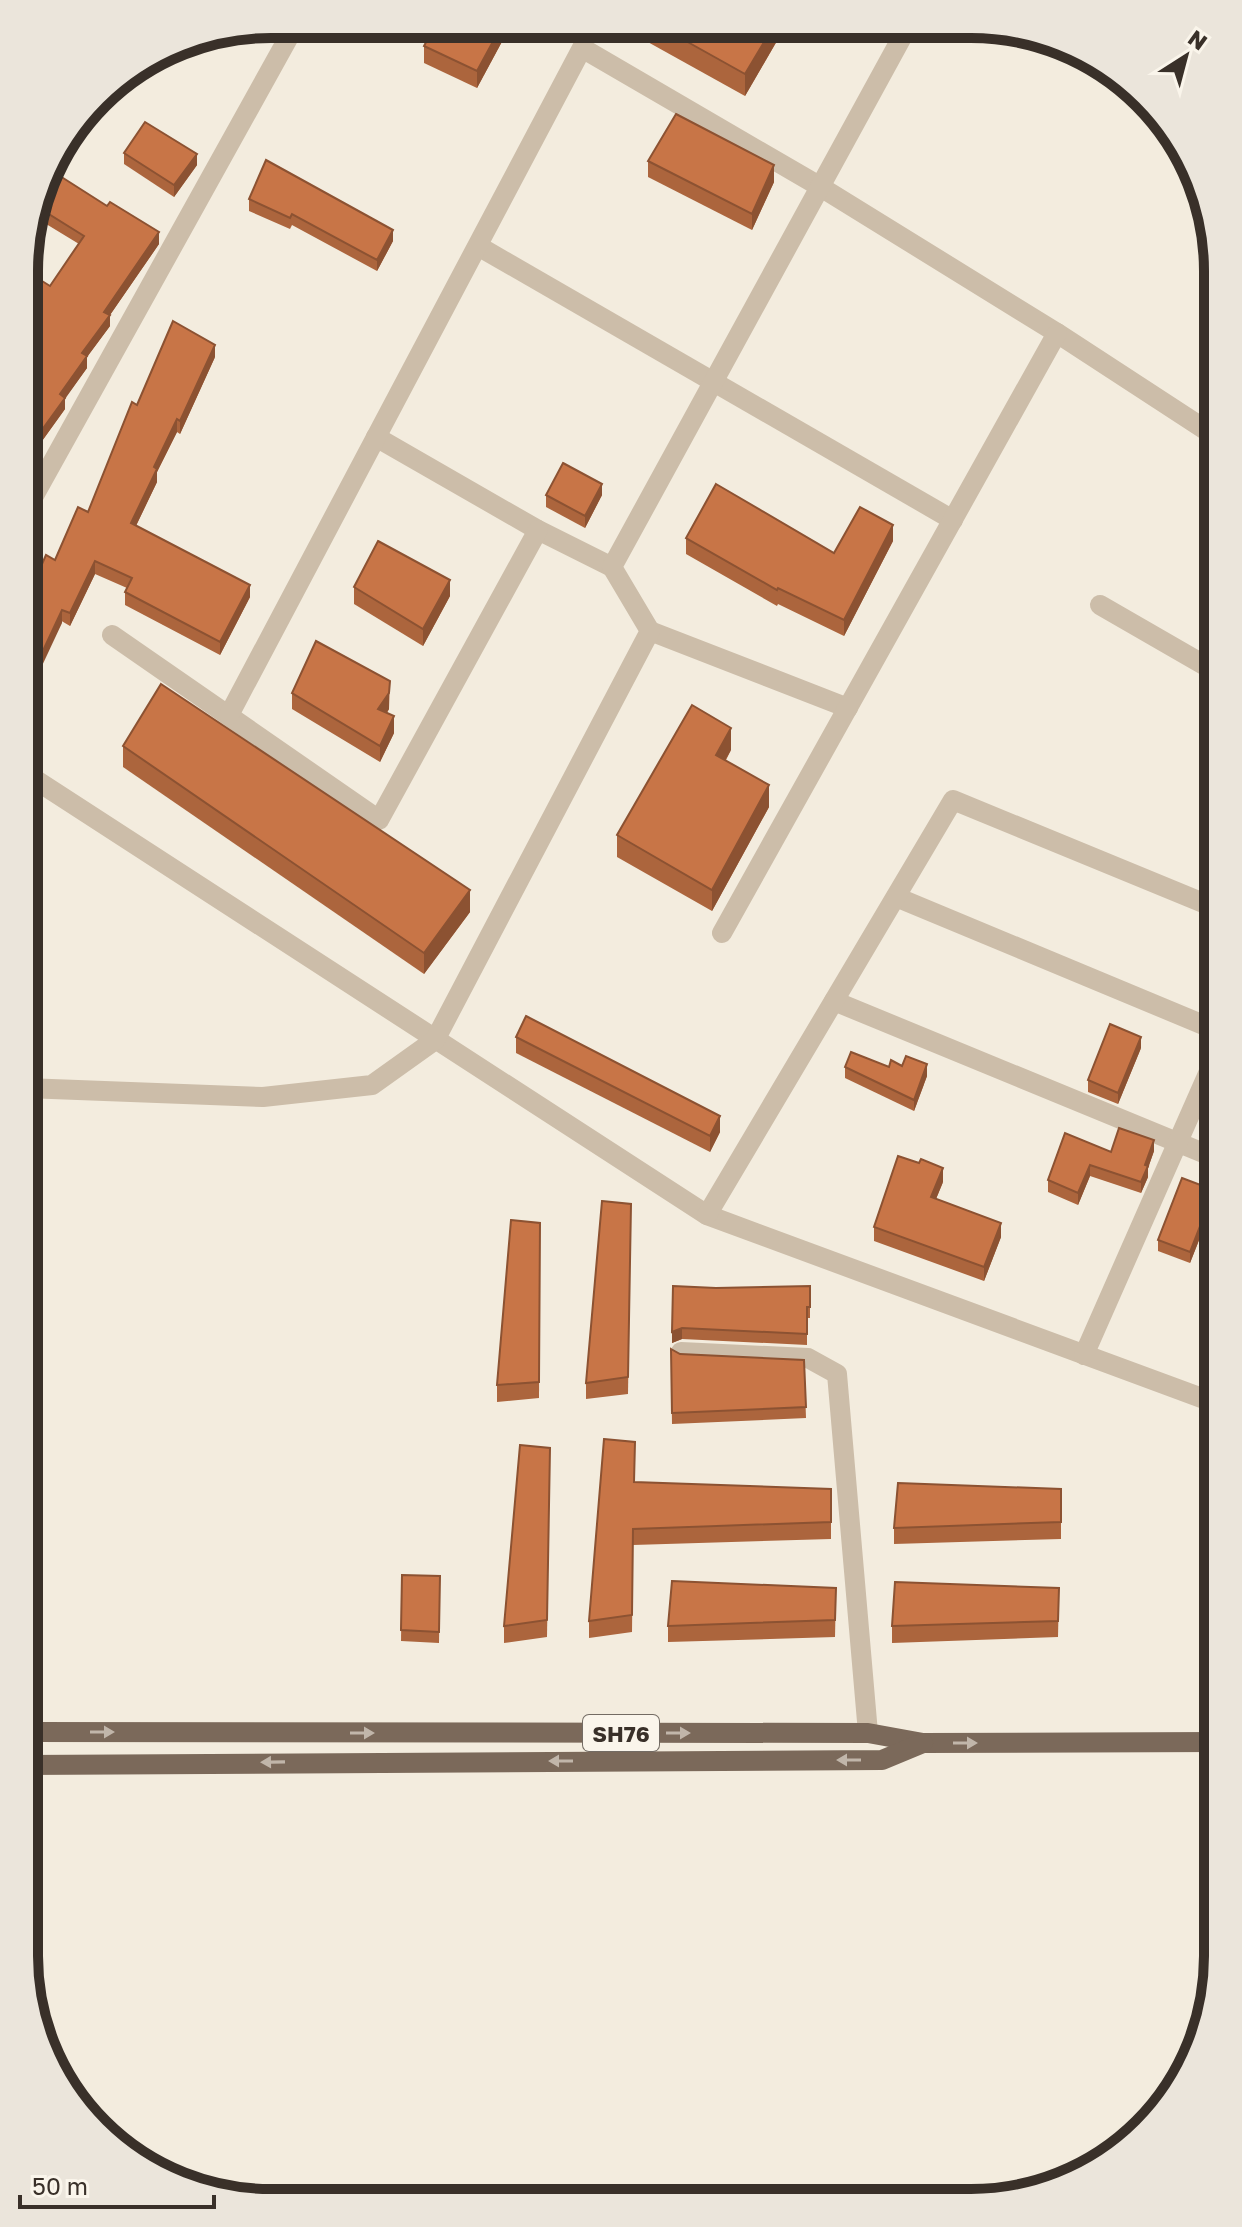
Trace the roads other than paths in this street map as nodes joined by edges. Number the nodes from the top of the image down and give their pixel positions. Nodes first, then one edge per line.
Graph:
1 (288, 38) edge
2 (901, 38) edge
3 (819, 186) junction
4 (478, 246) junction
5 (1057, 333) junction
6 (714, 381) junction
7 (1204, 429) edge
8 (376, 437) junction
9 (38, 488) edge
10 (953, 520) junction
11 (538, 530) junction
12 (612, 567) junction
13 (1100, 605) dead end
14 (650, 631) junction
15 (112, 635) dead end
16 (1204, 665) edge
17 (848, 708) junction
18 (229, 715) junction
19 (38, 781) edge
20 (896, 897) junction
21 (1204, 903) edge
22 (722, 933) dead end
23 (834, 1001) junction
24 (1204, 1025) edge
25 (435, 1040) junction
26 (1204, 1082) edge
27 (38, 1088) edge
28 (1177, 1143) junction
29 (1204, 1154) edge
30 (707, 1215) junction
31 (681, 1352) edge
32 (1084, 1355) junction
33 (1204, 1399) edge
34 (38, 1732) edge
35 (868, 1733) junction
36 (1204, 1742) edge
37 (923, 1743) junction
38 (38, 1765) edge

1 - 9 street
2 - 3 street
3 - 4 street
3 - 5 street
3 - 6 street
4 - 6 street
4 - 8 street
5 - 7 street
5 - 10 street
6 - 10 street
6 - 12 street
8 - 11 street
8 - 18 street
10 - 17 street
11 - 12 street
11 - 18 street
12 - 14 street
13 - 16 street
14 - 17 street
14 - 25 street
15 - 18 street
17 - 22 street
19 - 25 street
20 - 21 street
20 - 23 street
20 - 24 street
23 - 28 street
23 - 30 street
25 - 27 street
25 - 30 street
26 - 28 street
28 - 29 street
28 - 32 street
30 - 32 street
31 - 35 street
32 - 33 street
34 -> 35 main road, SH76
35 - 37 main road, SH76
37 -> 36 main road, SH76
37 -> 38 main road, SH76

